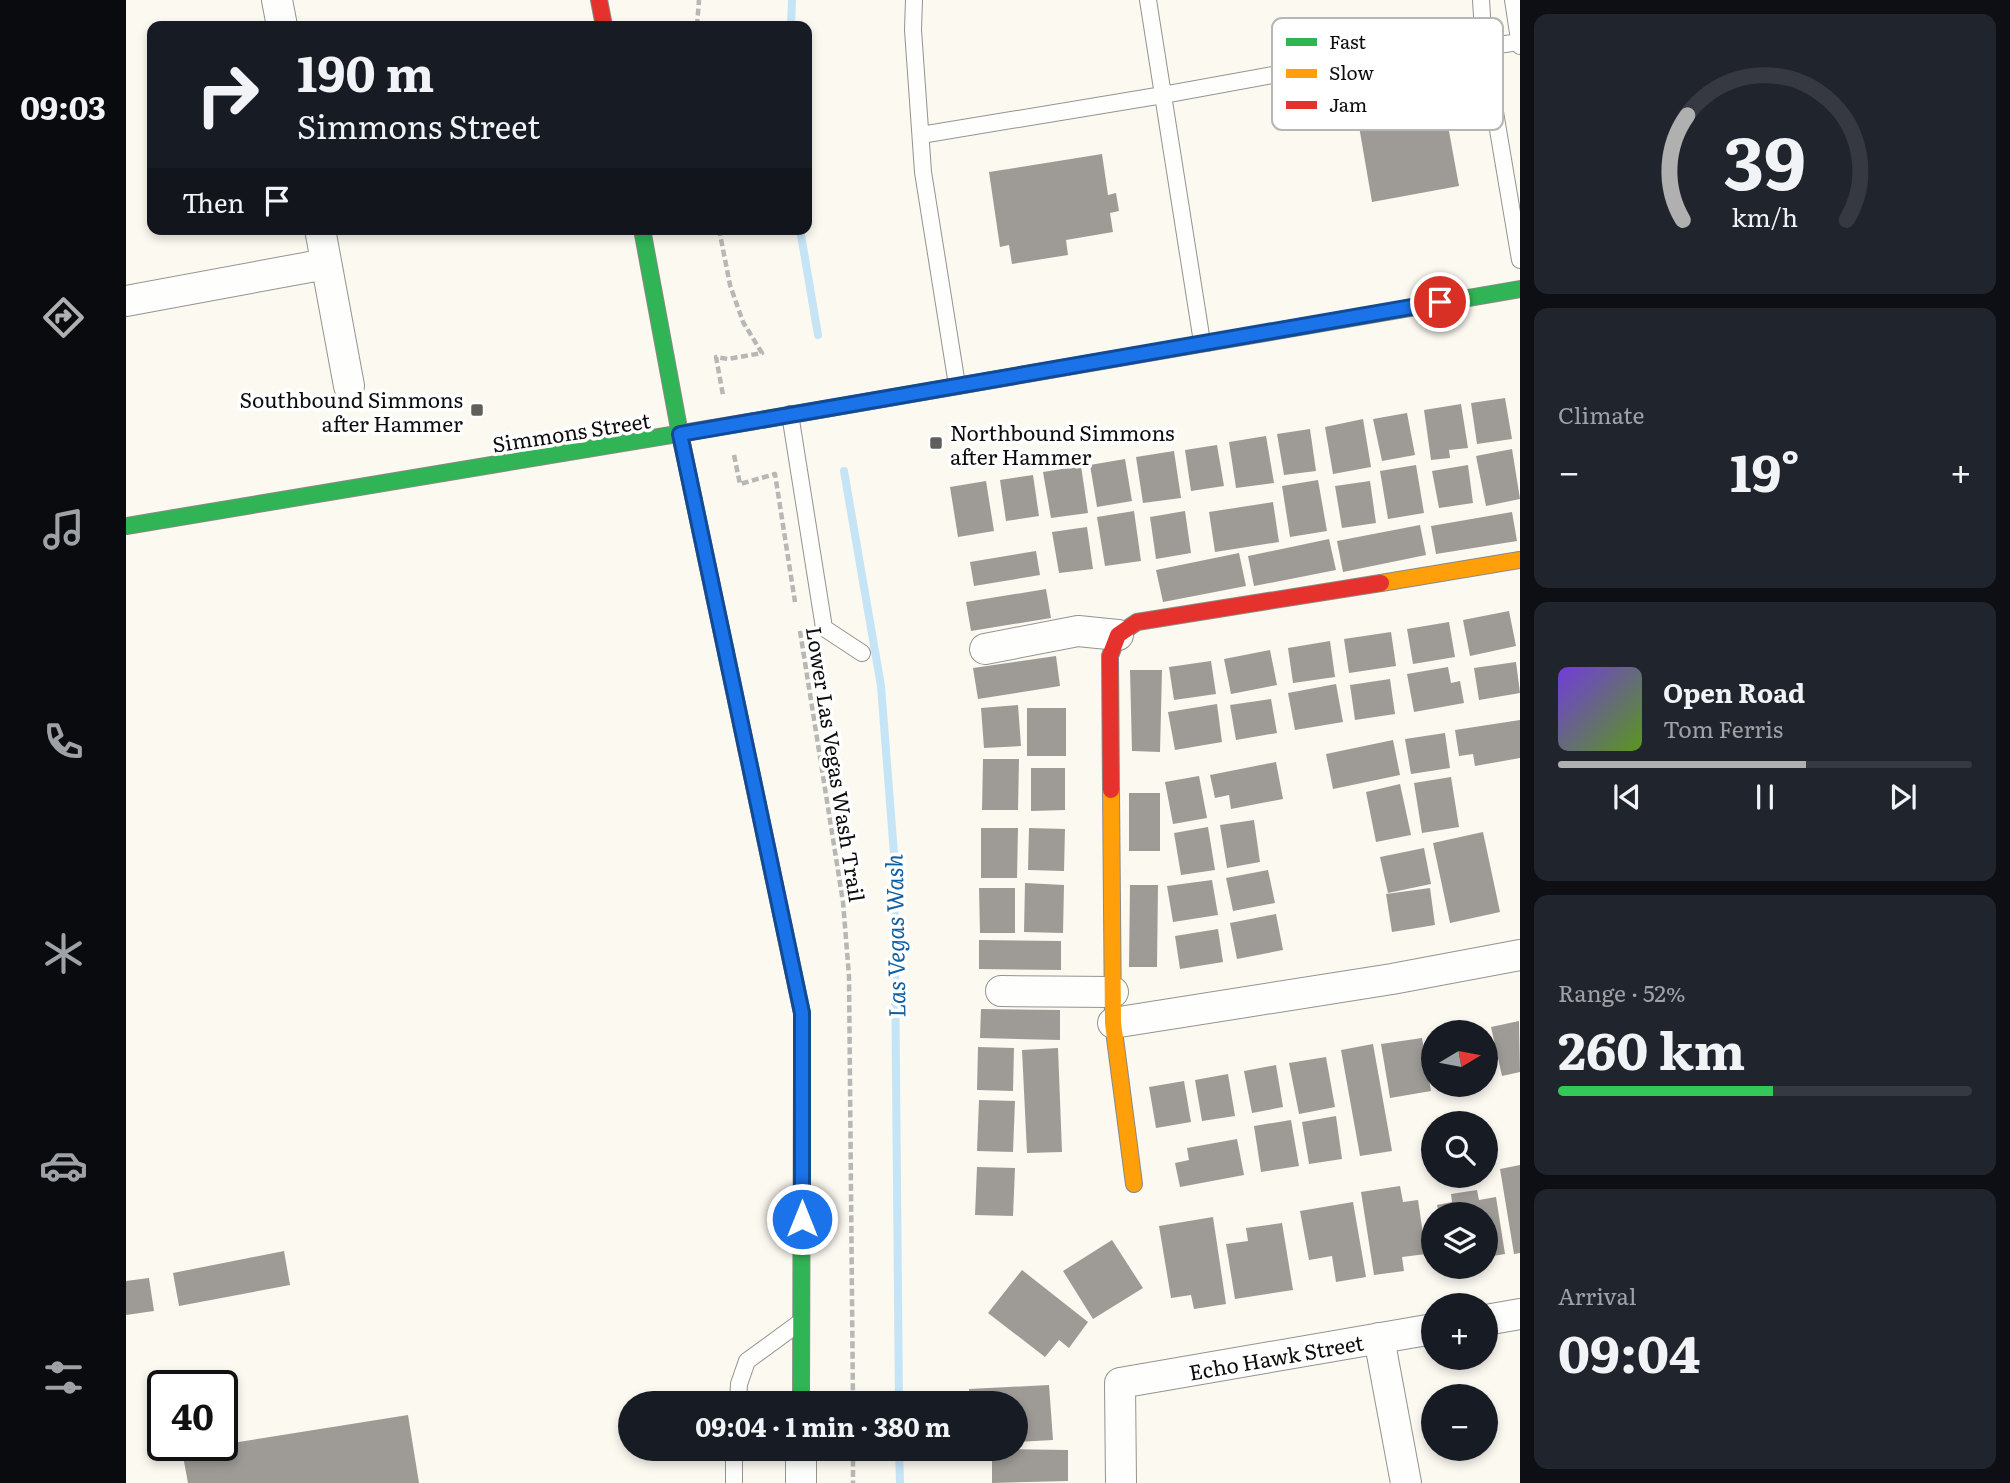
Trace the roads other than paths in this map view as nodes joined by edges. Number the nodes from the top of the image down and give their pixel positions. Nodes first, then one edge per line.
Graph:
1 (277, 0) edge
2 (599, 0) edge
3 (914, 0) edge
4 (1148, 0) edge
5 (1481, 0) edge
6 (1513, 0) edge
7 (1482, 18) edge
8 (281, 21) edge
9 (603, 21) edge
10 (1520, 43) edge
11 (1272, 75) edge
12 (1163, 95) junction
13 (1498, 130) edge
14 (921, 135) junction
15 (321, 235) edge
16 (643, 235) edge
17 (1520, 260) edge
18 (326, 264) junction
19 (1520, 289) edge
20 (126, 301) edge
21 (1202, 342) junction
22 (957, 385) junction
23 (349, 386) dead end
24 (790, 414) junction
25 (680, 434) junction
26 (126, 526) edge
27 (1520, 560) edge
28 (1118, 635) junction
29 (985, 649) dead end
30 (862, 653) dead end
31 (1520, 955) edge
32 (1001, 991) dead end
33 (1113, 992) junction
34 (1113, 1023) junction
35 (1134, 1184) dead end
36 (1520, 1314) edge
37 (1498, 1318) edge
38 (801, 1322) junction
39 (1421, 1331) edge
40 (1379, 1339) junction
41 (739, 1391) edge
42 (801, 1391) edge
43 (734, 1461) edge
44 (801, 1461) edge
45 (734, 1483) edge
46 (801, 1483) edge
47 (1121, 1483) edge
48 (1406, 1483) edge

1 - 8 street
2 - 9 street
3 - 14 lane
4 - 12 lane
5 - 7 lane
6 - 10 lane
11 - 12 lane
12 - 14 lane
12 - 21 lane
13 - 17 lane
14 - 22 lane
15 - 18 street
16 - 25 street
18 - 20 street
18 - 23 street
19 - 21 street, Simmons Street
21 - 22 street, Simmons Street
22 - 24 street, Simmons Street
24 - 25 street, Simmons Street
24 - 30 lane
25 - 26 street, Simmons Street
25 - 38 street
27 - 28 street
28 - 29 street
28 - 33 street
31 - 34 street
32 - 33 street
33 - 34 street
34 - 35 street
36 - 37 street
38 - 41 lane
38 - 42 street
39 - 40 street, Echo Hawk Street
40 - 47 street, Echo Hawk Street
40 - 48 street
43 - 45 lane
44 - 46 street

